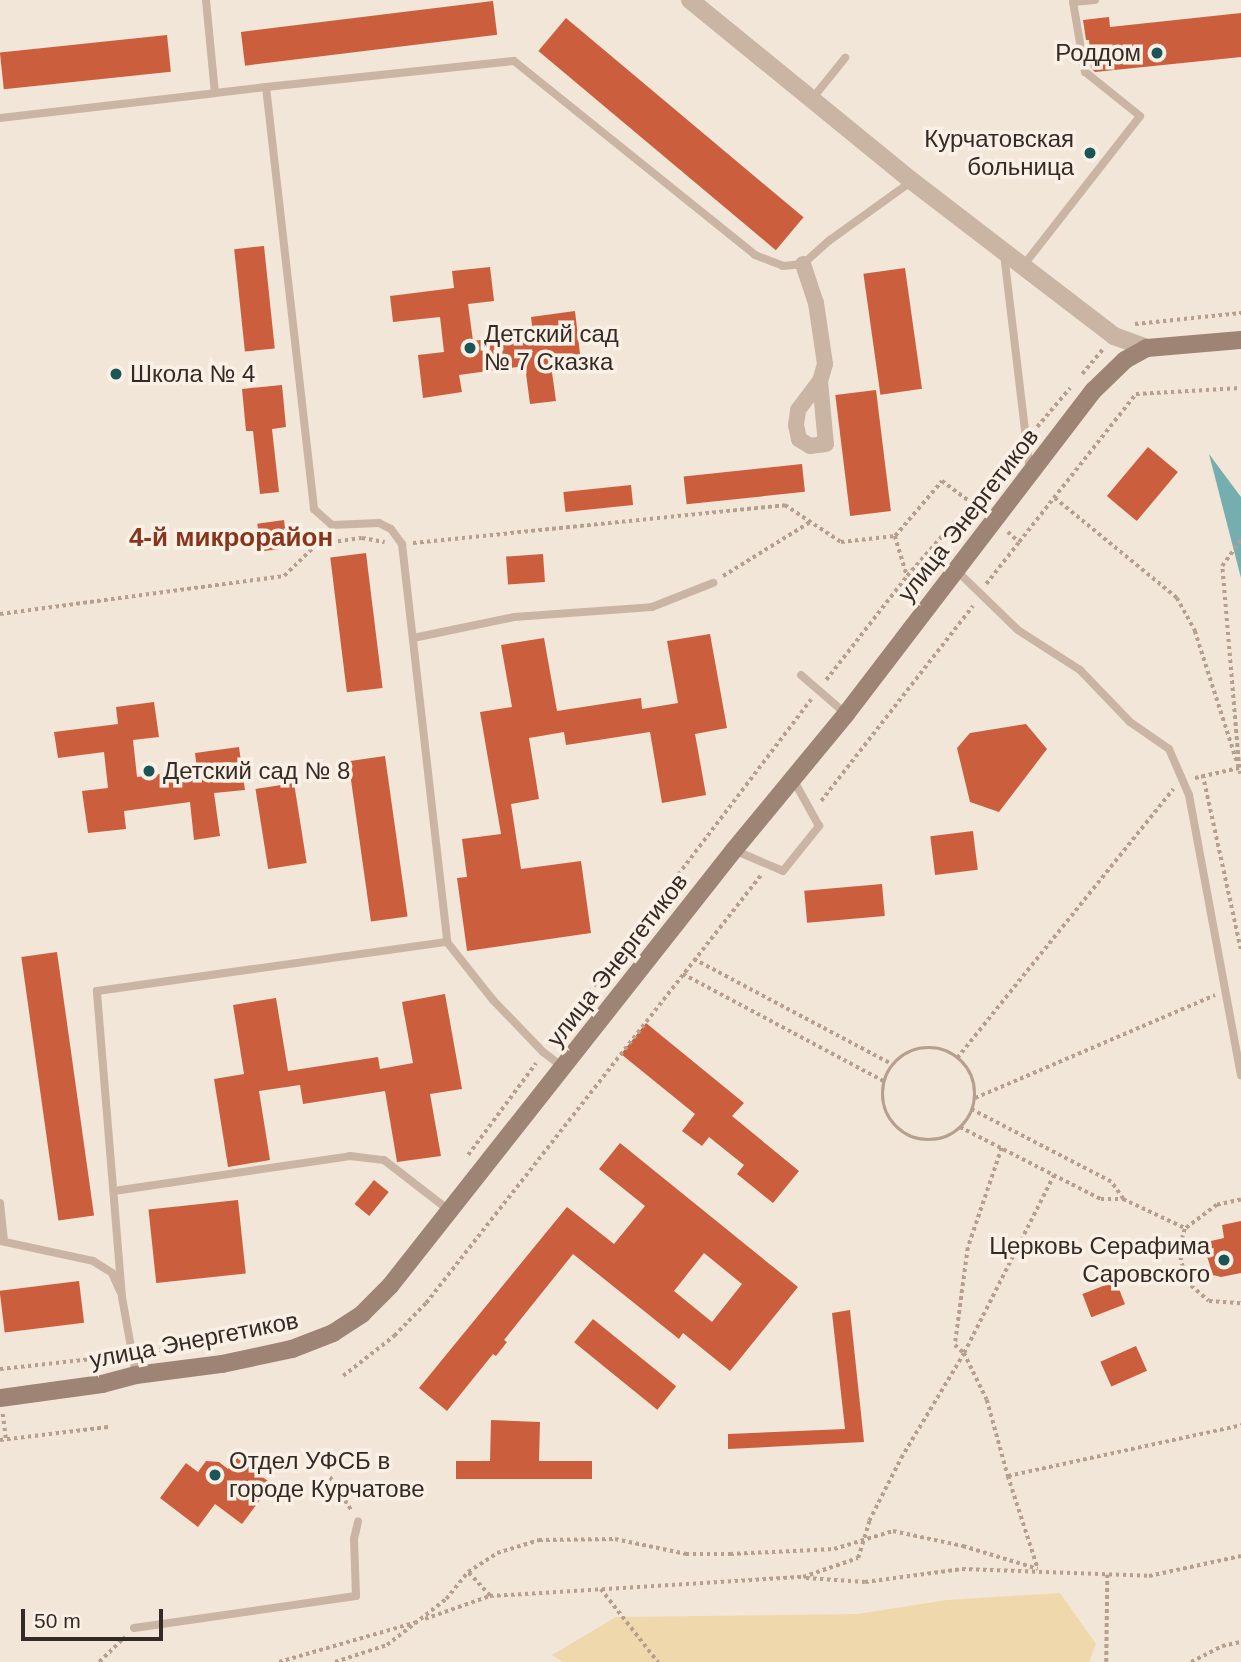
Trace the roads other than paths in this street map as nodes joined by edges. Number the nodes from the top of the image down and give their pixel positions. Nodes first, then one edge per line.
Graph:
1 (206, 0) edge
2 (690, 0) edge
3 (1096, 0) edge
4 (845, 58) dead end
5 (266, 87) junction
6 (215, 93) junction
7 (812, 99) junction
8 (0, 118) edge
9 (912, 181) junction
10 (1003, 251) junction
11 (803, 264) junction
12 (1023, 266) junction
13 (1241, 340) edge
14 (1147, 348) junction
15 (820, 381) dead end
16 (1030, 474) junction
17 (956, 570) junction
18 (713, 583) road end
19 (412, 638) junction
20 (801, 675) dead end
21 (846, 714) junction
22 (792, 779) junction
23 (734, 850) junction
24 (447, 942) junction
25 (564, 1068) junction
26 (1241, 1075) edge
27 (114, 1191) junction
28 (0, 1203) edge
29 (450, 1211) junction
30 (2, 1241) edge
31 (122, 1297) junction
32 (136, 1375) junction
33 (0, 1398) edge
34 (358, 1521) road end
35 (134, 1628) road end

1 - 6 lane
2 - 7 street
3 - 12 lane
4 - 7 lane
5 - 6 lane
5 - 11 lane
5 - 19 lane
6 - 8 lane
7 - 9 street
9 - 10 street
9 - 11 lane
10 - 12 street
10 - 16 lane
11 - 15 street
12 - 14 street
13 - 14 main road
14 - 16 main road, улица Энергетиков
16 - 17 main road, улица Энергетиков
17 - 21 main road, улица Энергетиков
17 - 26 lane
18 - 19 lane
19 - 24 lane
20 - 21 lane
21 - 22 main road, улица Энергетиков
22 - 23 main road, улица Энергетиков
22 - 23 lane
23 - 25 main road, улица Энергетиков
24 - 25 lane
24 - 27 lane
25 - 29 main road, улица Энергетиков
27 - 29 lane
27 - 31 lane
28 - 30 lane
29 - 32 main road, улица Энергетиков
30 - 31 lane
31 - 32 lane
32 - 33 main road, улица Энергетиков
34 - 35 lane

